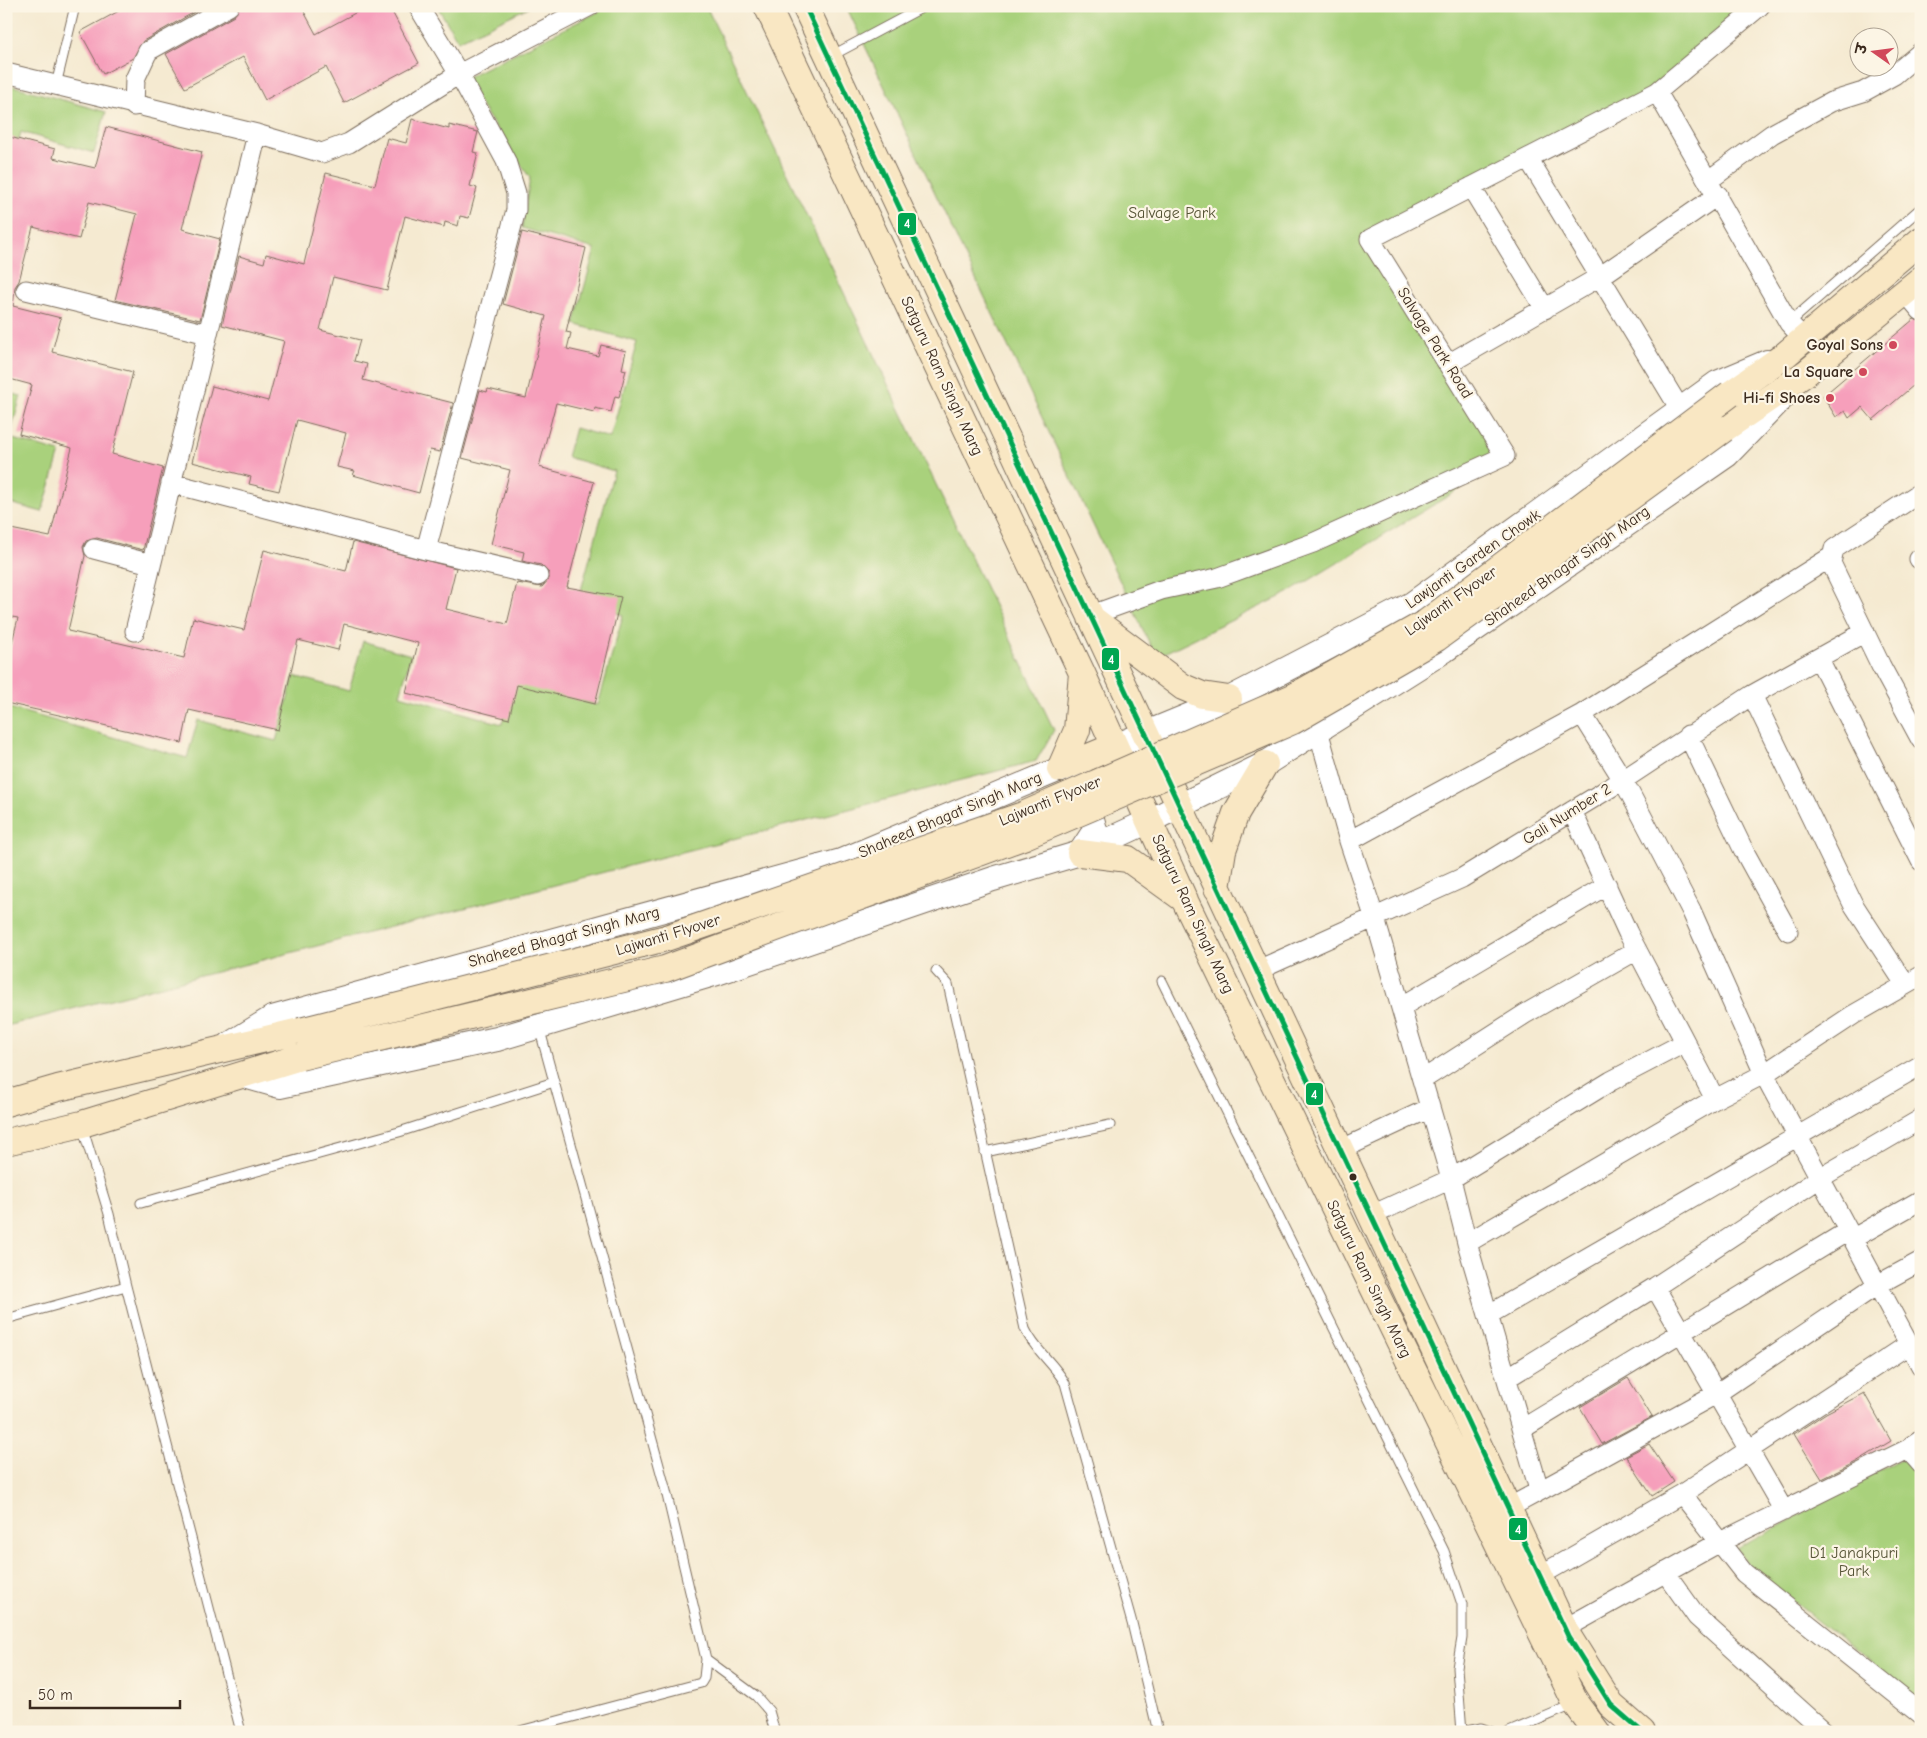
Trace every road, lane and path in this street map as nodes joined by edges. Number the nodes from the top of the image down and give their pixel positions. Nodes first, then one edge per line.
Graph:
1 (75, 6) edge
2 (229, 6) edge
3 (418, 6) edge
4 (590, 6) edge
5 (767, 6) edge
6 (805, 6) edge
7 (925, 6) edge
8 (1760, 6) edge
9 (1921, 52) edge
10 (829, 57) junction
11 (6, 73) edge
12 (459, 74) junction
13 (56, 85) junction
14 (1657, 92) junction
15 (134, 106) junction
16 (257, 134) junction
17 (1528, 158) junction
18 (1470, 187) junction
19 (1713, 188) junction
20 (1921, 208) edge
21 (1921, 240) edge
22 (1601, 276) junction
23 (26, 290) dead end
24 (1916, 294) edge
25 (1545, 309) junction
26 (208, 334) junction
27 (1792, 339) junction
28 (1448, 364) junction
29 (1806, 373) junction
30 (1680, 409) junction
31 (171, 483) junction
32 (1921, 492) edge
33 (94, 549) dead end
34 (426, 550) junction
35 (1831, 556) junction
36 (151, 564) junction
37 (538, 576) dead end
38 (1412, 604) junction
39 (1089, 616) junction
40 (134, 631) dead end
41 (1865, 632) junction
42 (1445, 650) junction
43 (1818, 659) junction
44 (1082, 672) junction
45 (1752, 695) junction
46 (1229, 699) junction
47 (1582, 714) junction
48 (1318, 730) junction
49 (1144, 734) junction
50 (1688, 735) junction
51 (1921, 740) edge
52 (1115, 746) junction
53 (1265, 764) junction
54 (1060, 769) junction
55 (1623, 780) junction
56 (1178, 806) junction
57 (1572, 811) junction
58 (1149, 821) junction
59 (1349, 841) junction
60 (1080, 853) junction
61 (1921, 861) edge
62 (1607, 885) junction
63 (1217, 888) junction
64 (1185, 900) junction
65 (1375, 919) junction
66 (1788, 931) dead end
67 (1637, 950) junction
68 (936, 971) dead end
69 (1256, 971) junction
70 (1913, 980) edge
71 (1162, 981) dead end
72 (1401, 1007) junction
73 (539, 1026) junction
74 (1684, 1043) junction
75 (222, 1049) junction
76 (1921, 1066) edge
77 (1764, 1074) junction
78 (241, 1075) junction
79 (1422, 1080) junction
80 (554, 1082) junction
81 (1715, 1099) junction
82 (6, 1103) edge
83 (1430, 1108) junction
84 (1921, 1119) edge
85 (82, 1124) junction
86 (1110, 1125) dead end
87 (1797, 1135) junction
88 (6, 1142) edge
89 (1340, 1150) junction
90 (985, 1152) junction
91 (1820, 1178) junction
92 (1451, 1179) junction
93 (1921, 1200) edge
94 (140, 1203) dead end
95 (1370, 1216) junction
96 (1850, 1235) junction
97 (1467, 1243) junction
98 (1921, 1261) edge
99 (1877, 1285) junction
100 (126, 1286) junction
101 (1655, 1287) junction
102 (1488, 1315) junction
103 (6, 1319) edge
104 (1680, 1331) junction
105 (1908, 1345) junction
106 (1921, 1366) edge
107 (1507, 1378) junction
108 (1716, 1394) junction
109 (1522, 1429) junction
110 (1915, 1444) edge
111 (1748, 1450) junction
112 (1921, 1464) edge
113 (1536, 1493) junction
114 (1682, 1494) junction
115 (1508, 1508) junction
116 (1784, 1511) junction
117 (1720, 1542) junction
118 (1665, 1572) junction
119 (1539, 1576) junction
120 (1564, 1629) junction
121 (706, 1658) junction
122 (1576, 1704) junction
123 (1921, 1714) edge
124 (241, 1732) edge
125 (516, 1732) edge
126 (775, 1732) edge
127 (1158, 1732) edge
128 (1462, 1732) edge
129 (1492, 1732) edge
130 (1509, 1732) edge
131 (1597, 1732) edge
132 (1642, 1732) edge
133 (1824, 1732) edge

1 - 13 lane
2 - 15 street
3 - 12 street
4 - 12 street
5 - 44 main road, Satguru Ram Singh Marg
6 - 10 main road, Satguru Ram Singh Marg
7 - 10 lane
8 - 14 street, Salvage Park Road
9 - 19 street
10 - 39 main road, Satguru Ram Singh Marg
11 - 13 street
12 - 16 street
12 - 34 street
13 - 15 street
14 - 17 street, Salvage Park Road
14 - 19 street
15 - 16 street
16 - 26 street
17 - 18 street, Salvage Park Road
17 - 22 street
18 - 25 street
18 - 28 street, Salvage Park Road
19 - 22 street
19 - 27 street
20 - 27 lane
21 - 27 main road
22 - 25 street
22 - 30 street
23 - 26 street
24 - 29 main road, Shaheed Bhagat Singh Marg
25 - 28 street
26 - 31 street
27 - 30 street, Lawjanti Garden Chowk
27 - 75 main road, Lajwanti Flyover, bridge
28 - 39 street, Salvage Park Road
29 - 42 street, Shaheed Bhagat Singh Marg
29 - 78 main road, Lajwanti Flyover, bridge
30 - 38 street, Lawjanti Garden Chowk
31 - 34 street
31 - 36 street
32 - 35 street
33 - 36 street
34 - 37 street
35 - 41 street
35 - 47 street
36 - 40 street
38 - 42 street
38 - 46 street, Lawjanti Garden Chowk
39 - 46 main road
39 - 49 main road, Satguru Ram Singh Marg
41 - 43 street, Gali Number 2
41 - 51 street
42 - 48 street, Shaheed Bhagat Singh Marg
43 - 45 street, Gali Number 2
43 - 61 street
44 - 52 main road, Satguru Ram Singh Marg
44 - 54 main road
45 - 50 street, Gali Number 2
45 - 70 street
46 - 49 street, Lawjanti Garden Chowk
47 - 55 street
47 - 59 street
48 - 53 street, Shaheed Bhagat Singh Marg
48 - 59 street
49 - 52 street, Lawjanti Garden Chowk
49 - 56 main road
50 - 55 street, Gali Number 2
50 - 66 street
52 - 54 main road, Shaheed Bhagat Singh Marg
52 - 58 main road
53 - 56 street, Shaheed Bhagat Singh Marg
53 - 63 main road
54 - 60 street
54 - 75 street, Shaheed Bhagat Singh Marg
55 - 57 street, Gali Number 2
55 - 77 street
56 - 58 street
56 - 63 main road, Satguru Ram Singh Marg
57 - 62 street
57 - 65 street, Gali Number 2
58 - 60 street
58 - 64 main road, Satguru Ram Singh Marg
59 - 65 street
60 - 64 main road
60 - 73 street
62 - 67 street
62 - 72 street
63 - 69 main road, Satguru Ram Singh Marg
64 - 122 main road, Satguru Ram Singh Marg
65 - 69 street, Gali Number 2
65 - 72 street
67 - 74 street
67 - 79 street
68 - 90 lane
69 - 89 main road, Satguru Ram Singh Marg
70 - 77 street
71 - 128 lane
72 - 79 street
73 - 78 street
73 - 80 lane
74 - 81 street
74 - 92 street
75 - 82 main road, Shaheed Bhagat Singh Marg
76 - 87 street
77 - 81 street
77 - 87 street
78 - 85 main road, Lajwanti Flyover
79 - 83 street
80 - 94 lane
80 - 121 lane
81 - 97 street
83 - 89 street
83 - 92 street
84 - 91 street
85 - 88 main road, Lajwanti Flyover
85 - 100 lane
86 - 90 lane
87 - 91 street
87 - 102 street
89 - 95 main road, Satguru Ram Singh Marg
90 - 127 lane
91 - 96 street
91 - 101 street
92 - 95 street
92 - 97 street
93 - 96 street
95 - 115 main road, Satguru Ram Singh Marg
96 - 99 street
96 - 104 street
97 - 102 street
98 - 99 street
99 - 105 street
99 - 108 street
100 - 103 lane
100 - 124 lane
101 - 104 street
101 - 107 street
102 - 107 street
104 - 108 street
104 - 109 street
105 - 106 street
105 - 111 street
107 - 109 street
108 - 111 street
108 - 113 street
109 - 113 street
110 - 112 street
110 - 116 street
111 - 114 street
111 - 116 street
113 - 115 street
114 - 117 street
114 - 119 street
115 - 119 main road, Satguru Ram Singh Marg
116 - 117 street
117 - 118 street
117 - 123 street
118 - 120 street
118 - 133 street
119 - 120 main road, Satguru Ram Singh Marg
120 - 132 main road, Satguru Ram Singh Marg
121 - 125 lane
121 - 126 lane
122 - 130 lane
122 - 131 main road, Satguru Ram Singh Marg
128 - 129 lane

